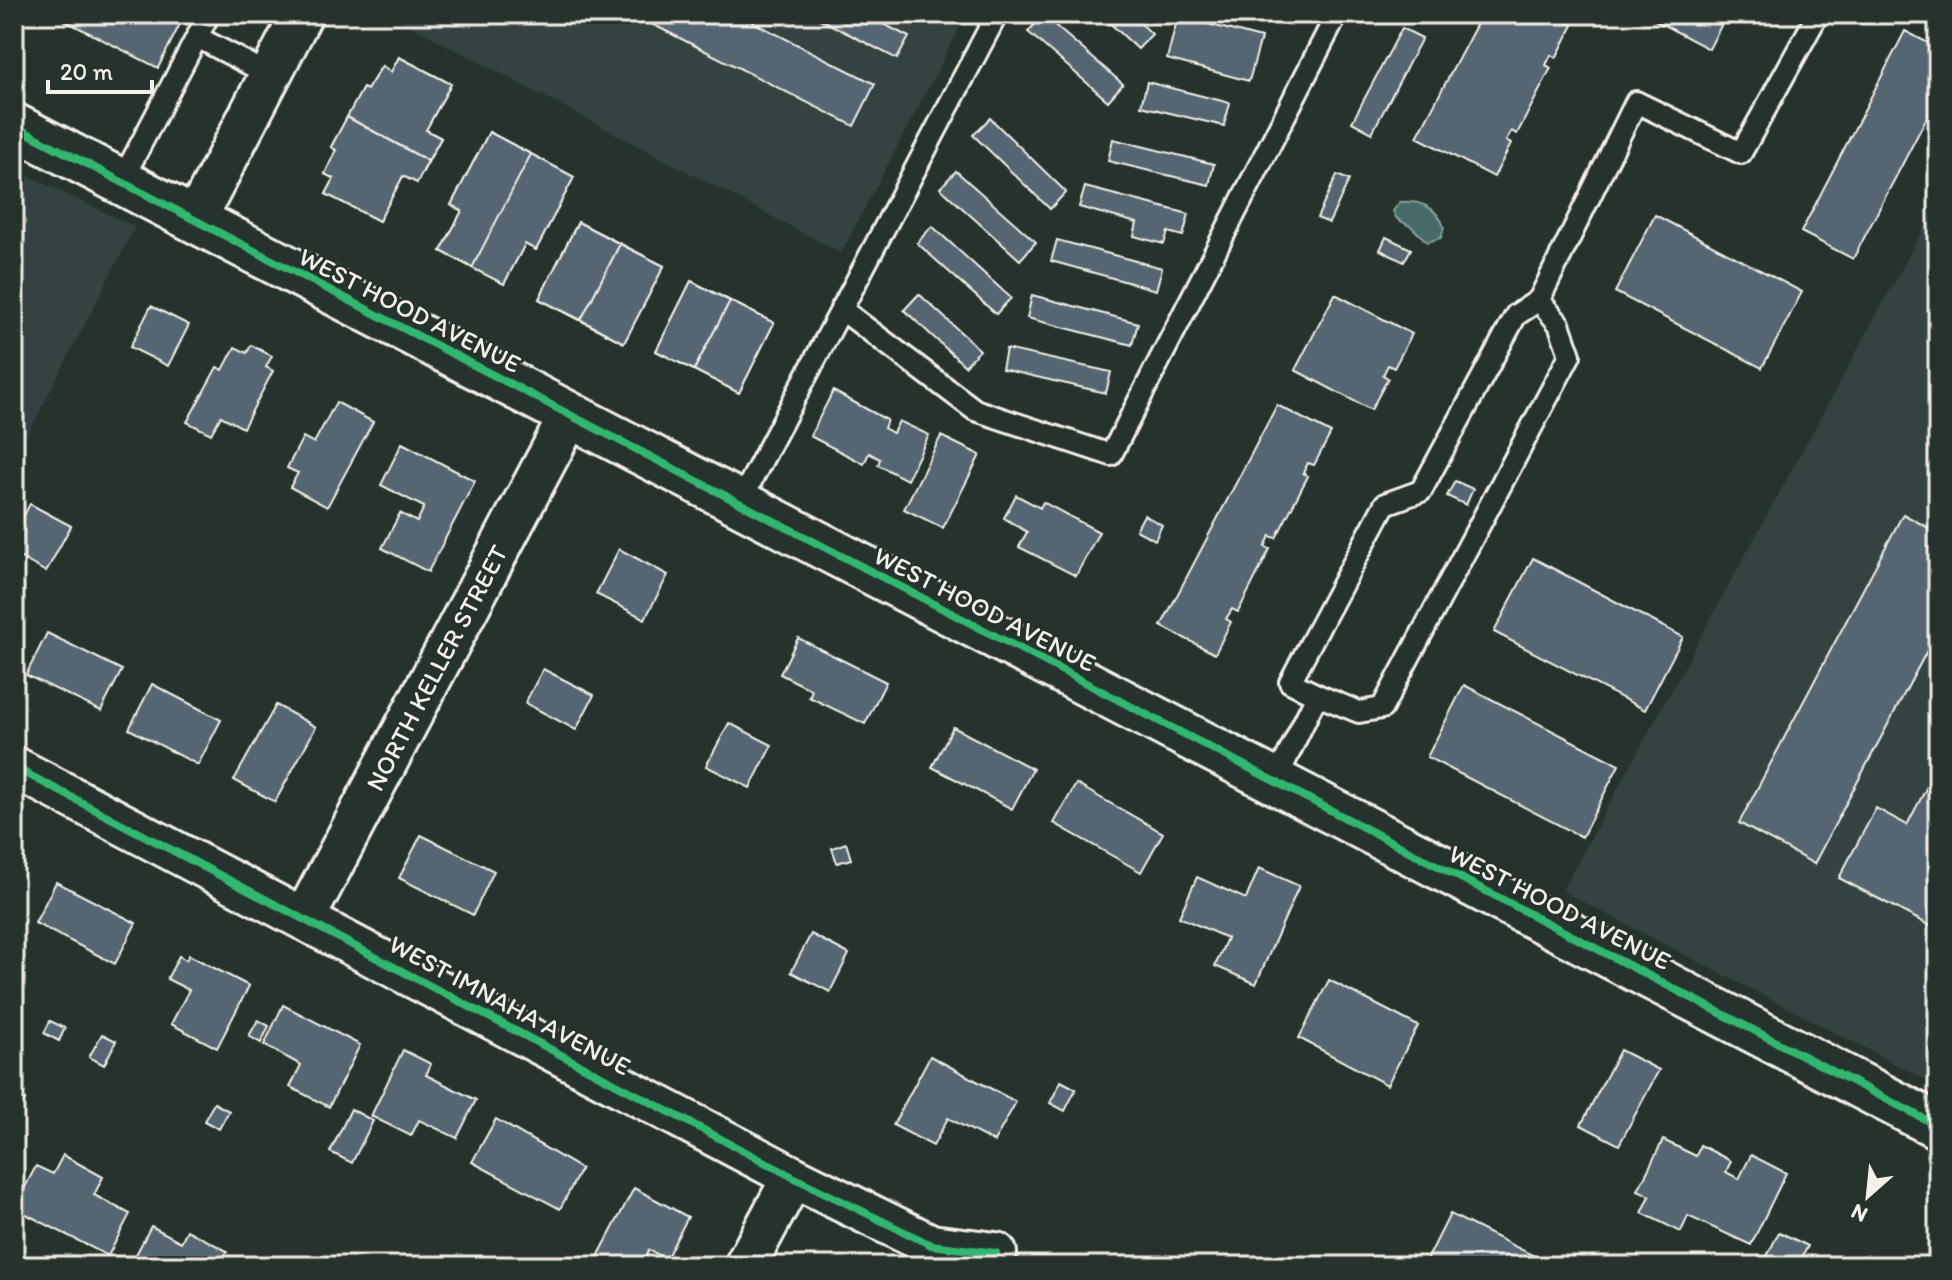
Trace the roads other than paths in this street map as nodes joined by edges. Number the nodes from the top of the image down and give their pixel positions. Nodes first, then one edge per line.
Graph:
1 (209, 14) edge
2 (302, 14) edge
3 (997, 14) edge
4 (1337, 14) edge
5 (1818, 14) edge
6 (197, 37) junction
7 (270, 75) junction
8 (14, 126) edge
9 (121, 182) junction
10 (195, 220) junction
11 (1539, 300) junction
12 (841, 309) junction
13 (570, 415) junction
14 (739, 504) junction
15 (1317, 695) junction
16 (14, 767) edge
17 (1275, 782) junction
18 (304, 919) junction
19 (1938, 1126) edge
20 (793, 1177) junction
21 (996, 1253) dead end
22 (745, 1266) edge

1 - 6 lane
2 - 7 street
3 - 12 lane
4 - 12 lane
5 - 11 lane
6 - 7 lane
6 - 9 lane
7 - 10 street
8 - 9 street, WEST HOOD AVENUE
9 - 10 street, WEST HOOD AVENUE
10 - 13 street, WEST HOOD AVENUE
11 - 15 lane
11 - 15 lane
12 - 14 lane
13 - 14 street, WEST HOOD AVENUE
13 - 18 street, NORTH KELLER STREET
14 - 17 street, WEST HOOD AVENUE
15 - 17 lane
16 - 18 street, WEST IMNAHA AVENUE
17 - 19 street, WEST HOOD AVENUE
18 - 20 street, WEST IMNAHA AVENUE
20 - 21 street, WEST IMNAHA AVENUE
20 - 22 street

